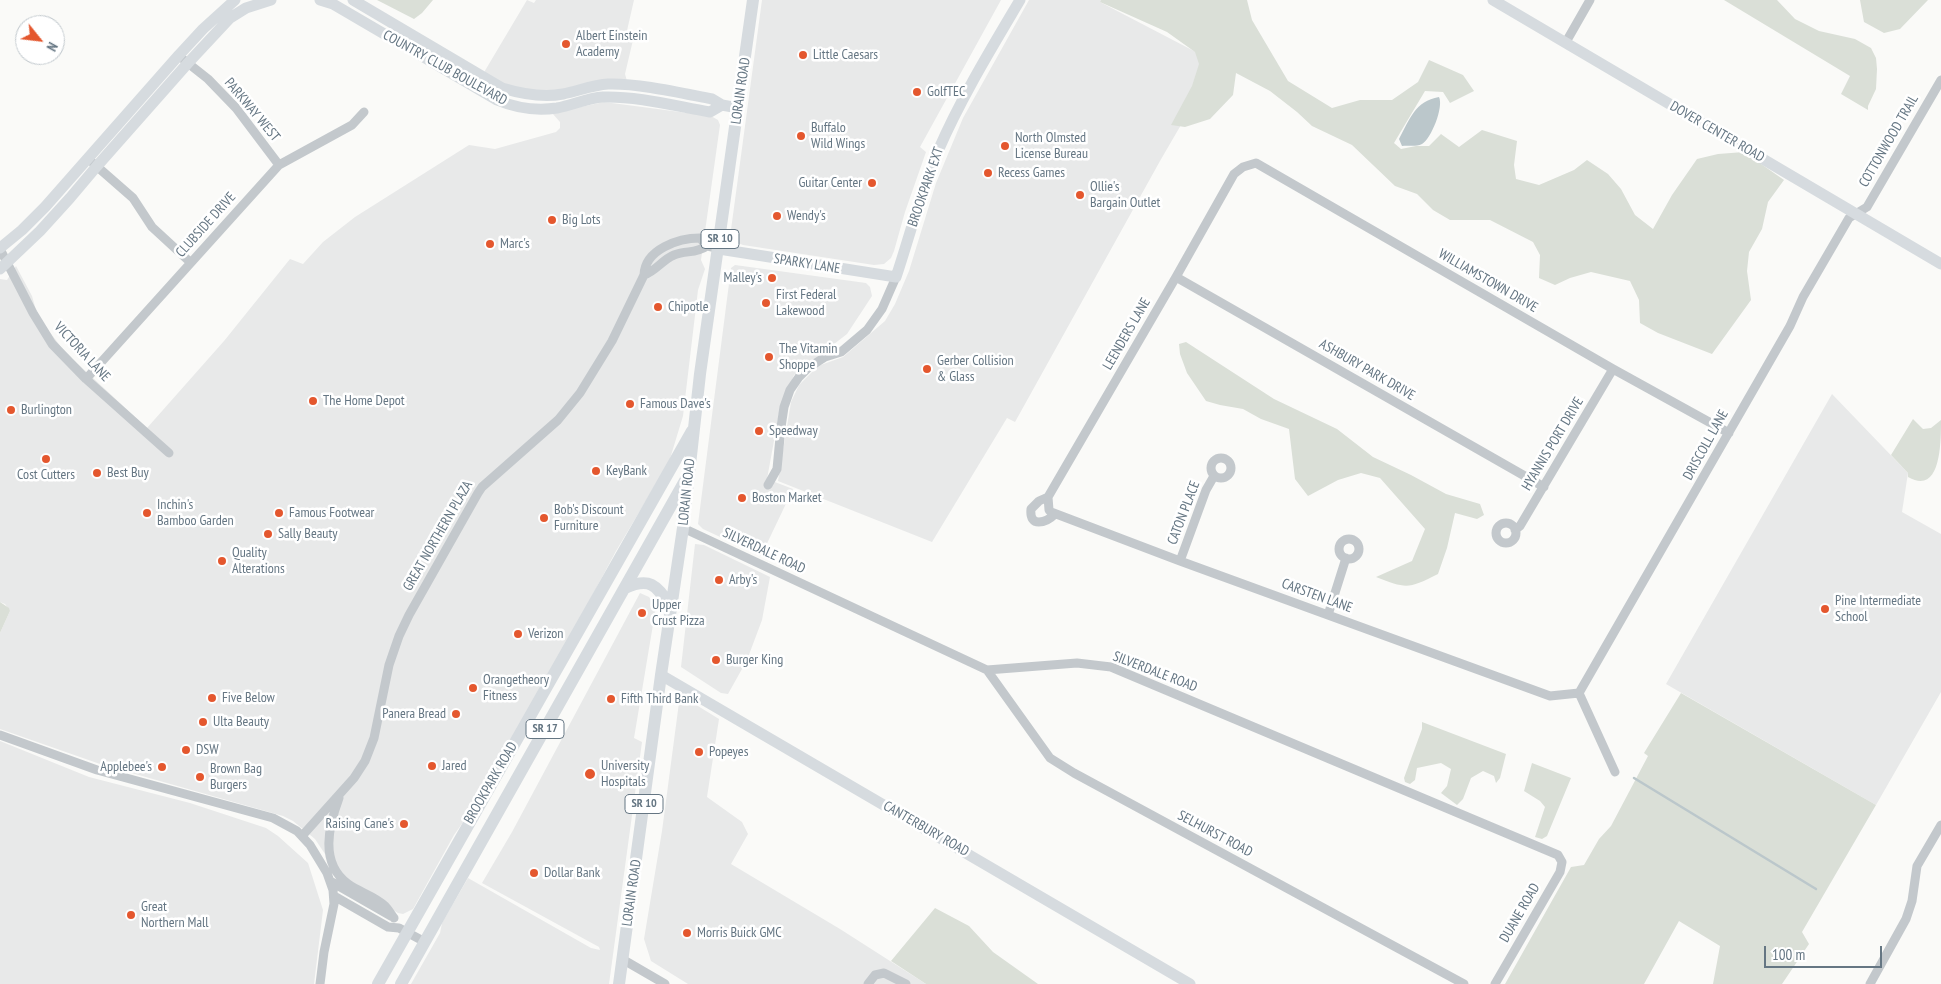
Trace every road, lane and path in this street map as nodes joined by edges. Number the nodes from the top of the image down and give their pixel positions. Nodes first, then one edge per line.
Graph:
1 (235, 0) edge
2 (271, 0) edge
3 (320, 0) edge
4 (353, 0) edge
5 (753, 0) edge
6 (1020, 0) edge
7 (1493, 0) edge
8 (1590, 0) edge
9 (1566, 42) junction
10 (178, 55) junction
11 (188, 63) junction
12 (1941, 80) edge
13 (722, 105) junction
14 (738, 108) junction
15 (364, 112) dead end
16 (92, 162) junction
17 (280, 165) junction
18 (1234, 174) joint
19 (1857, 213) junction
20 (713, 248) junction
21 (0, 249) edge
22 (190, 262) junction
23 (1941, 264) edge
24 (3, 266) edge
25 (644, 275) junction
26 (896, 277) junction
27 (1176, 277) junction
28 (1613, 369) junction
29 (86, 379) junction
30 (694, 427) junction
31 (1729, 433) junction
32 (169, 453) dead end
33 (689, 475) junction
34 (1214, 476) dead end
35 (768, 486) dead end
36 (1544, 487) junction
37 (1048, 497) junction
38 (1052, 512) junction
39 (684, 528) junction
40 (1515, 530) dead end
41 (1346, 558) dead end
42 (1180, 562) junction
43 (625, 588) junction
44 (671, 608) junction
45 (1328, 615) junction
46 (987, 670) junction
47 (661, 675) junction
48 (1579, 693) junction
49 (0, 735) edge
50 (1615, 772) dead end
51 (342, 793) junction
52 (1941, 825) edge
53 (302, 836) junction
54 (1558, 855) joint
55 (330, 881) junction
56 (334, 896) junction
57 (394, 918) junction
58 (403, 930) junction
59 (425, 942) junction
60 (622, 959) junction
61 (320, 984) edge
62 (378, 984) edge
63 (401, 984) edge
64 (619, 984) edge
65 (665, 984) edge
66 (868, 984) edge
67 (906, 984) edge
68 (1190, 984) edge
69 (1464, 984) edge
70 (1495, 984) edge
71 (1870, 984) edge

1 - 10 street
2 - 11 street
3 - 13 street, COUNTRY CLUB BOULEVARD
4 - 13 street, COUNTRY CLUB BOULEVARD
5 - 14 main road, LORAIN ROAD / SR 10
6 - 26 street, BROOKPARK EXT
7 - 9 street, DOVER CENTER ROAD
8 - 9 street
9 - 19 street, DOVER CENTER ROAD
10 - 11 street, PARKWAY WEST
10 - 16 street
11 - 16 street
11 - 17 street, PARKWAY WEST
12 - 19 street, COTTONWOOD TRAIL
13 - 14 street, COUNTRY CLUB BOULEVARD
14 - 20 main road, LORAIN ROAD / SR 10
15 - 17 street, CLUBSIDE DRIVE
16 - 21 street
16 - 22 street
16 - 24 street
17 - 22 street, CLUBSIDE DRIVE
18 - 27 street, LEENDERS LANE
18 - 28 street, WILLIAMSTOWN DRIVE
19 - 23 street, DOVER CENTER ROAD
19 - 31 street, DRISCOLL LANE
20 - 25 street, GREAT NORTHERN PLAZA
20 - 25 street, GREAT NORTHERN PLAZA
20 - 26 street, SPARKY LANE
20 - 30 main road, LORAIN ROAD / SR 10
21 - 24 street, VICTORIA LANE
22 - 29 street, CLUBSIDE DRIVE
24 - 29 street, VICTORIA LANE
25 - 51 street, GREAT NORTHERN PLAZA
26 - 35 street, BROOKPARK EXT
27 - 36 street, ASHBURY PARK DRIVE
27 - 37 street, LEENDERS LANE
28 - 31 street, WILLIAMSTOWN DRIVE
28 - 36 street, HYANNIS PORT DRIVE
29 - 32 street, VICTORIA LANE
30 - 33 main road, LORAIN ROAD / SR 10
30 - 58 main road, BROOKPARK ROAD / SR 17
31 - 48 street, DRISCOLL LANE
33 - 39 main road, LORAIN ROAD / SR 10
33 - 43 main road, BROOKPARK ROAD / SR 17
34 - 42 street, CATON PLACE
36 - 40 street, HYANNIS PORT DRIVE
37 - 38 street
37 - 38 street
38 - 42 street, CARSTEN LANE
39 - 44 main road, LORAIN ROAD / SR 10
39 - 46 street, SILVERDALE ROAD
41 - 45 street
42 - 45 street, CARSTEN LANE
43 - 44 main road
43 - 59 main road, BROOKPARK ROAD / SR 17
44 - 47 main road, LORAIN ROAD / SR 10
45 - 48 street, CARSTEN LANE
46 - 54 street, SILVERDALE ROAD
46 - 69 street, SELHURST ROAD
47 - 60 main road, LORAIN ROAD / SR 10
47 - 68 street, CANTERBURY ROAD
48 - 50 street
49 - 53 street
51 - 53 street, GREAT NORTHERN PLAZA
51 - 57 street, GREAT NORTHERN PLAZA
52 - 71 street
53 - 55 street
54 - 70 street, DUANE ROAD
55 - 56 street
55 - 57 street
56 - 58 street
56 - 61 street
57 - 58 street
58 - 59 street
58 - 62 main road, BROOKPARK ROAD / SR 17
59 - 63 main road, BROOKPARK ROAD / SR 17
60 - 64 main road, LORAIN ROAD / SR 10
60 - 65 street
66 - 67 street

